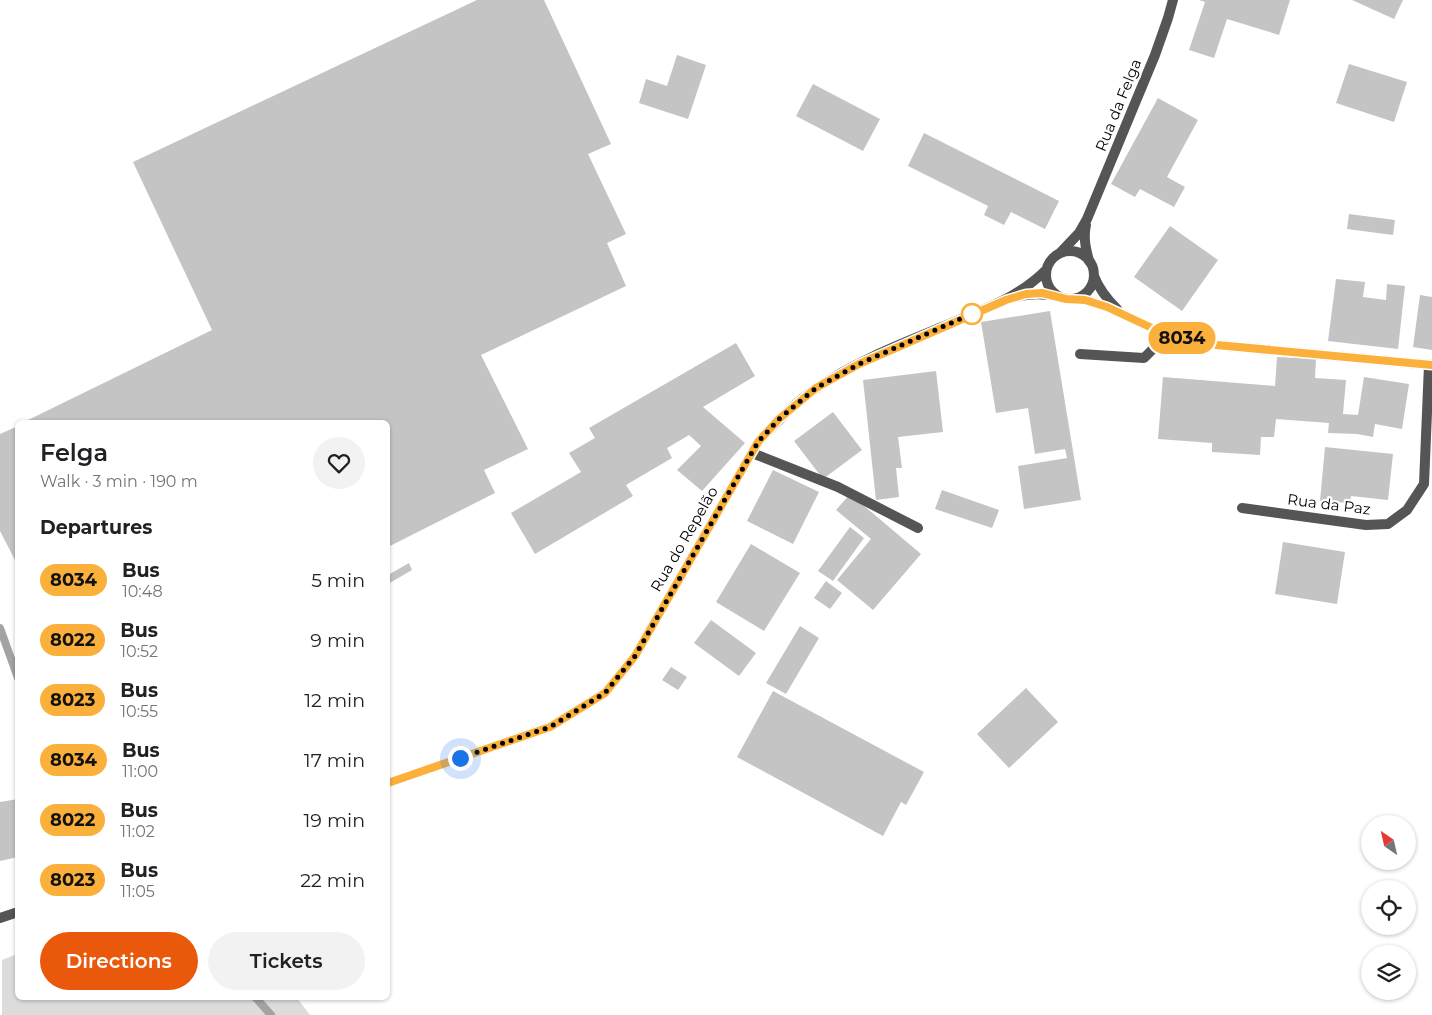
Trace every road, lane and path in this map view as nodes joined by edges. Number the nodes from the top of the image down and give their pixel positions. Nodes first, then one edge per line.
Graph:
1 (1173, 0) edge
2 (1087, 220) junction
3 (1060, 252) junction
4 (1089, 261) junction
5 (1046, 270) junction
6 (1094, 276) junction
7 (1059, 296) junction
8 (1072, 299) junction
9 (1006, 300) junction
10 (1136, 322) junction
11 (1167, 335) junction
12 (1080, 354) dead end
13 (1431, 365) edge
14 (752, 453) junction
15 (1242, 508) dead end
16 (918, 528) dead end
17 (390, 782) edge
18 (15, 913) edge
19 (0, 918) edge

1 - 2 street, Rua da Felga
2 - 3 street, Rua da Felga
2 - 4 street, Rua da Felga
3 - 4 street
3 - 5 street
4 - 6 street
5 - 7 street
5 - 9 street, Rua do Repelão
6 - 8 street
6 - 10 street
7 - 8 street
7 - 9 street, Rua do Repelão
8 - 10 street
9 - 14 street, Rua do Repelão
10 - 11 street
11 - 12 street
11 - 13 street
13 - 15 street, Rua da Paz
14 - 16 street
14 - 17 street, Rua do Repelão
18 - 19 street

